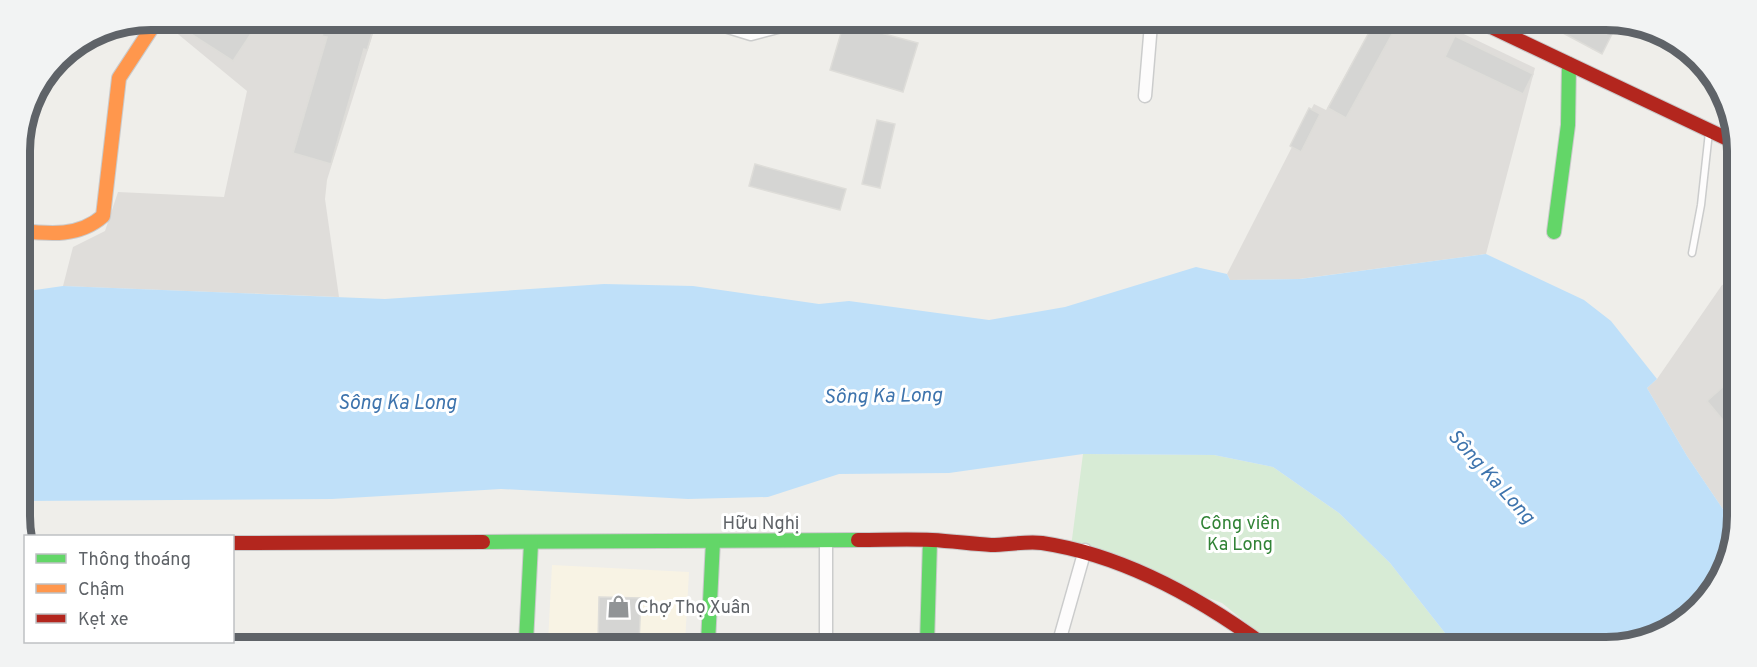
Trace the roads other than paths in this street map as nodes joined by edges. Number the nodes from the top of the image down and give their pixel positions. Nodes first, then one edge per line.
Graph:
1 (150, 30) edge
2 (738, 30) edge
3 (765, 30) edge
4 (1150, 30) edge
5 (1497, 30) edge
6 (1569, 64) junction
7 (1145, 96) dead end
8 (1709, 130) junction
9 (1726, 138) edge
10 (30, 231) edge
11 (1554, 232) dead end
12 (1692, 253) dead end
13 (930, 540) junction
14 (713, 541) junction
15 (826, 541) junction
16 (234, 543) edge
17 (531, 543) junction
18 (1085, 550) junction
19 (526, 637) edge
20 (708, 637) edge
21 (826, 637) edge
22 (927, 637) edge
23 (1060, 637) edge
24 (1254, 637) edge

1 - 10 street
2 - 3 street
4 - 7 street
5 - 6 street
6 - 8 street
6 - 11 street
8 - 9 street
8 - 12 lane
13 - 15 street, Hữu Nghị
13 - 18 street, Hữu Nghị
13 - 22 street
14 - 15 street, Hữu Nghị
14 - 17 street, Hữu Nghị
14 - 20 street
15 - 21 street
16 - 17 street, Hữu Nghị
17 - 19 street
18 - 23 street
18 - 24 street, Hữu Nghị

